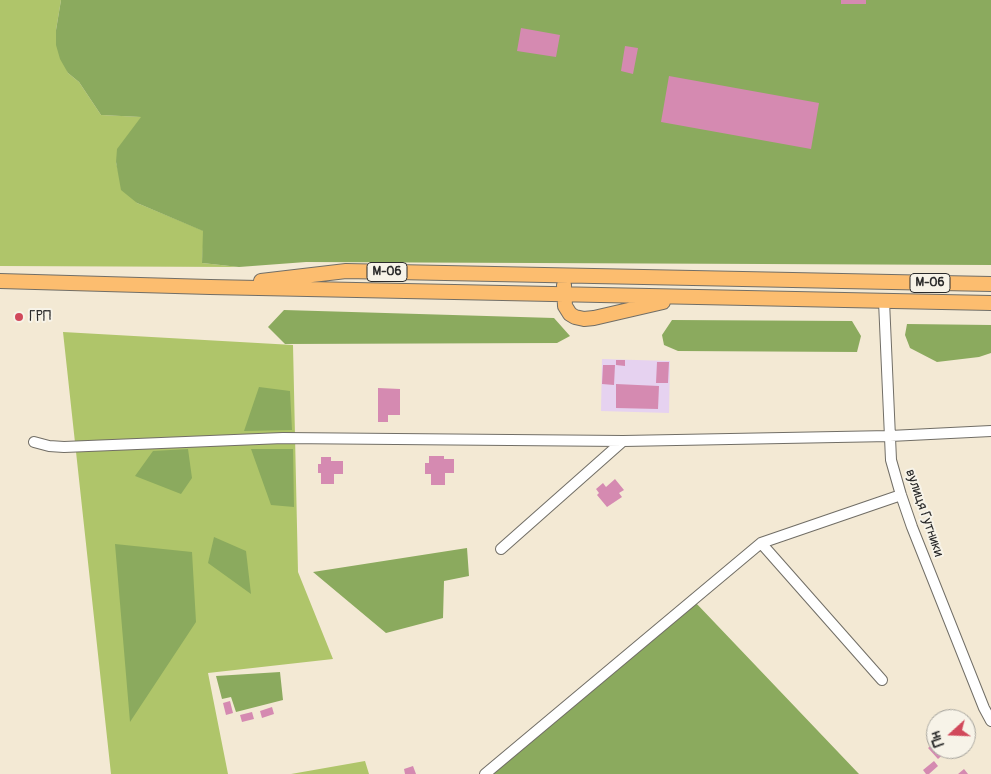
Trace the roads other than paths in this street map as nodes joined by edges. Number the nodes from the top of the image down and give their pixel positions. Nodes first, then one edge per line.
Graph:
1 (565, 275) junction
2 (0, 281) edge
3 (991, 284) edge
4 (210, 287) junction
5 (564, 294) junction
6 (683, 297) junction
7 (884, 301) junction
8 (991, 303) edge
9 (991, 431) edge
10 (890, 436) junction
11 (623, 441) junction
12 (34, 442) dead end
13 (901, 495) junction
14 (761, 543) junction
15 (501, 549) dead end
16 (882, 680) dead end
17 (991, 721) edge
18 (485, 774) edge

1 - 3 highway, М-06
1 - 4 highway, М-06
1 - 5 highway
2 - 4 highway, М-06
4 - 5 highway, М-06
5 - 6 highway, М-06
5 - 6 highway
6 - 7 highway, М-06
7 - 8 highway, М-06
7 - 10 street, вулиця Гутники
9 - 10 street
10 - 11 street
10 - 13 street, вулиця Гутники
11 - 12 street
11 - 15 street
13 - 14 street
13 - 17 street, вулиця Гутники
14 - 16 street
14 - 18 street

